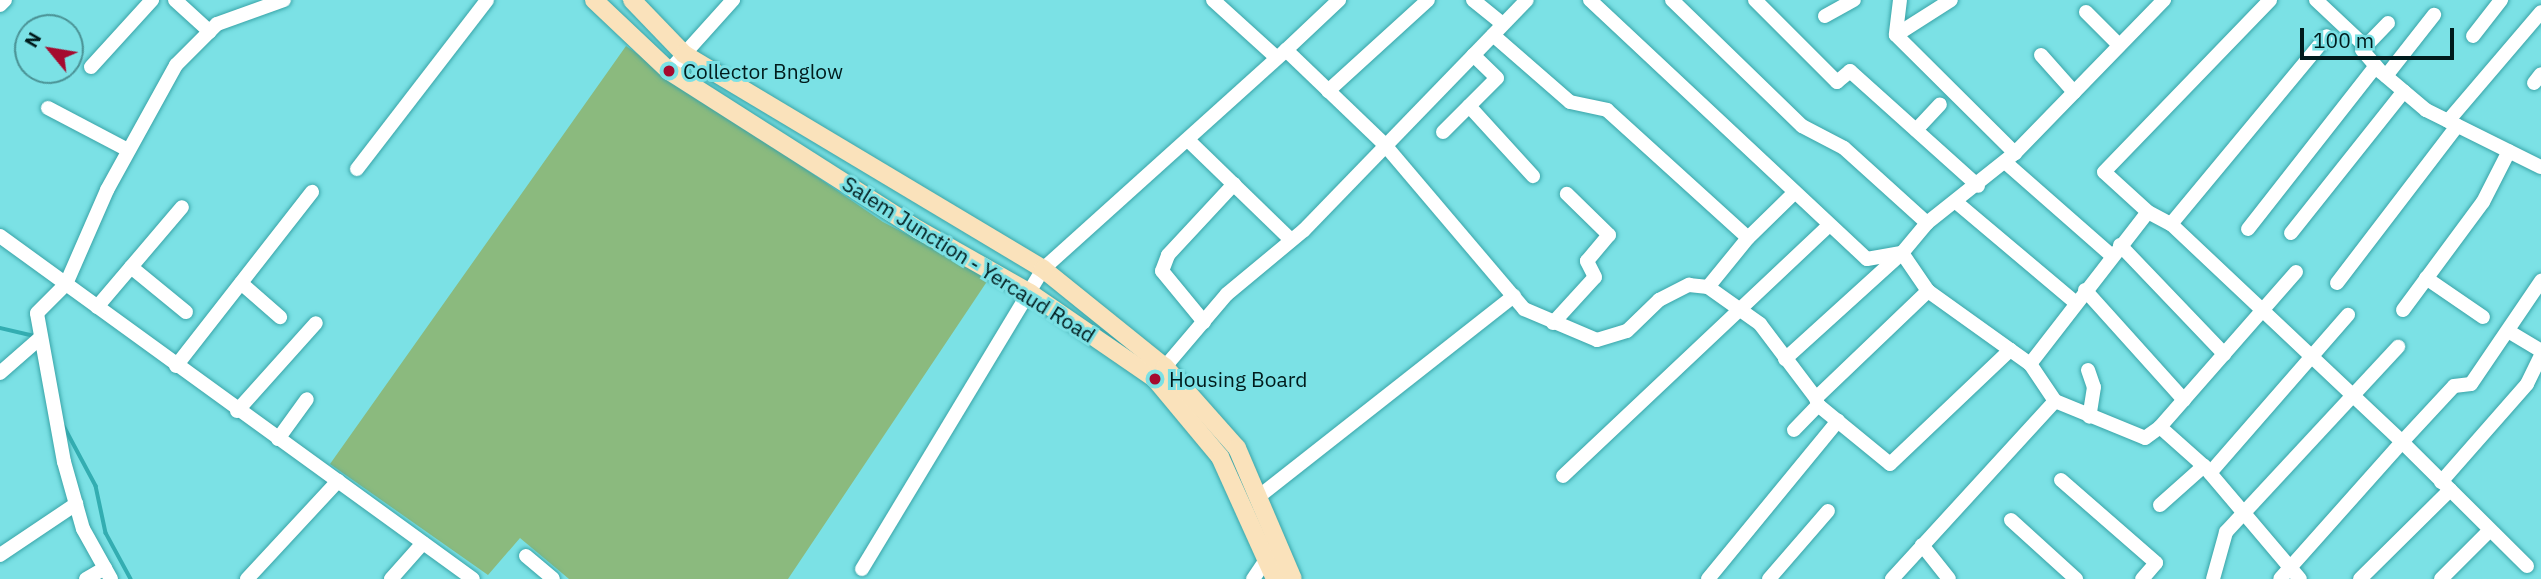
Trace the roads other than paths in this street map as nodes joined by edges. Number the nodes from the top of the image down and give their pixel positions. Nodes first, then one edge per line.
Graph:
1 (5, 0) edge
2 (152, 0) edge
3 (175, 0) edge
4 (284, 0) edge
5 (487, 0) edge
6 (594, 0) edge
7 (632, 0) edge
8 (733, 0) edge
9 (1213, 0) edge
10 (1339, 0) edge
11 (1428, 0) edge
12 (1473, 0) edge
13 (1527, 0) edge
14 (1590, 0) edge
15 (1672, 0) edge
16 (1755, 0) edge
17 (1854, 0) edge
18 (1900, 0) edge
19 (1951, 0) edge
20 (2270, 0) edge
21 (2316, 0) edge
22 (2501, 0) edge
23 (2161, 1) edge
24 (0, 5) edge
25 (2086, 12) dead end
26 (2541, 12) edge
27 (2434, 15) dead end
28 (1825, 16) dead end
29 (2388, 23) dead end
30 (1498, 29) junction
31 (210, 32) junction
32 (1896, 35) junction
33 (2473, 36) dead end
34 (2328, 37) dead end
35 (2119, 46) junction
36 (2366, 47) junction
37 (684, 54) junction
38 (1281, 54) junction
39 (1473, 55) junction
40 (2041, 55) dead end
41 (91, 67) dead end
42 (669, 71) junction
43 (2381, 71) junction
44 (1328, 91) junction
45 (2404, 91) junction
46 (2074, 92) junction
47 (1940, 104) dead end
48 (1469, 106) junction
49 (48, 108) dead end
50 (2453, 123) junction
51 (1916, 130) junction
52 (1443, 132) dead end
53 (1189, 141) junction
54 (1385, 145) junction
55 (128, 150) junction
56 (2509, 151) junction
57 (2010, 157) junction
58 (2541, 167) edge
59 (357, 169) dead end
60 (1533, 176) dead end
61 (1234, 184) junction
62 (1978, 186) junction
63 (312, 192) dead end
64 (1567, 194) dead end
65 (1793, 194) junction
66 (1956, 202) junction
67 (181, 207) dead end
68 (2148, 212) junction
69 (1927, 223) junction
70 (2171, 224) junction
71 (1829, 225) junction
72 (2248, 229) dead end
73 (2291, 233) dead end
74 (0, 236) edge
75 (1748, 238) junction
76 (1291, 240) junction
77 (2115, 250) junction
78 (1902, 253) junction
79 (131, 267) junction
80 (1043, 269) junction
81 (2296, 272) dead end
82 (2426, 278) junction
83 (2541, 281) edge
84 (241, 283) junction
85 (2337, 283) dead end
86 (66, 284) junction
87 (1708, 287) junction
88 (2085, 290) junction
89 (1928, 291) junction
90 (1030, 292) junction
91 (1514, 296) junction
92 (2076, 303) junction
93 (97, 307) junction
94 (2261, 310) junction
95 (2403, 310) dead end
96 (186, 312) dead end
97 (1743, 312) junction
98 (2348, 315) dead end
99 (280, 317) dead end
100 (2483, 317) dead end
101 (1204, 322) junction
102 (317, 323) dead end
103 (1553, 323) junction
104 (2508, 331) junction
105 (39, 339) junction
106 (2398, 347) dead end
107 (2010, 350) junction
108 (2541, 353) edge
109 (2224, 354) junction
110 (2310, 358) junction
111 (1785, 359) junction
112 (2031, 364) junction
113 (176, 366) junction
114 (2088, 370) dead end
115 (0, 373) edge
116 (1160, 373) junction
117 (2353, 397) junction
118 (307, 399) dead end
119 (2184, 400) junction
120 (2055, 401) junction
121 (1817, 402) junction
122 (237, 411) junction
123 (2089, 417) junction
124 (1838, 421) junction
125 (2160, 427) junction
126 (1794, 430) dead end
127 (278, 439) junction
128 (2402, 442) junction
129 (2207, 469) junction
130 (1563, 476) dead end
131 (2062, 480) dead end
132 (338, 481) junction
133 (2446, 486) junction
134 (1257, 498) junction
135 (76, 504) junction
136 (2160, 505) dead end
137 (1828, 511) dead end
138 (2244, 516) junction
139 (2011, 520) dead end
140 (2490, 530) junction
141 (423, 543) junction
142 (1922, 545) junction
143 (3, 547) edge
144 (526, 556) dead end
145 (1266, 560) junction
146 (2527, 566) dead end
147 (862, 569) dead end
148 (2284, 573) edge
149 (108, 574) edge
150 (2451, 576) edge
151 (86, 579) edge
152 (247, 579) edge
153 (391, 579) edge
154 (473, 579) edge
155 (553, 579) edge
156 (1253, 579) edge
157 (1275, 579) edge
158 (1293, 579) edge
159 (1708, 579) edge
160 (1769, 579) edge
161 (1892, 579) edge
162 (1949, 579) edge
163 (2076, 579) edge
164 (2142, 579) edge
165 (2213, 579) edge
166 (2300, 579) edge
167 (2360, 579) edge

1 - 24 street
2 - 41 street
3 - 31 street
4 - 31 street
5 - 59 street
6 - 42 main road, Salem Junction - Yercaud Road
7 - 37 main road
8 - 37 street
9 - 38 street
10 - 38 street
11 - 44 street
12 - 30 street
13 - 30 street
14 - 65 street
15 - 69 street
16 - 51 street
17 - 28 street
18 - 32 street
19 - 32 street
20 - 68 street
21 - 36 street
22 - 33 street
23 - 35 street
25 - 35 street
26 - 50 street
27 - 43 street
29 - 36 street
30 - 39 street
30 - 75 street
31 - 55 street
32 - 57 street
34 - 70 street
35 - 46 street
36 - 43 street
37 - 42 street
37 - 80 main road
38 - 44 street
38 - 53 street
39 - 48 street
39 - 54 street
40 - 46 street
42 - 90 main road, Salem Junction - Yercaud Road
43 - 45 street
43 - 72 street
44 - 54 street
45 - 50 street
45 - 73 street
46 - 57 street
47 - 51 street
48 - 52 street
48 - 60 street
49 - 55 street
50 - 56 street
50 - 85 street
51 - 62 street
53 - 61 street
53 - 80 street
54 - 76 street
54 - 91 street
55 - 86 street
56 - 58 street
56 - 82 street
57 - 62 street
57 - 77 street
61 - 76 street
61 - 101 street
62 - 66 street
63 - 84 street
64 - 103 street
65 - 71 street
65 - 75 street
66 - 69 street
66 - 92 street
67 - 79 street
68 - 70 street
68 - 77 street
69 - 78 street
70 - 94 street
71 - 78 street
71 - 97 street
74 - 86 street
75 - 87 street
76 - 101 street
77 - 88 street
77 - 109 street
78 - 89 street
78 - 111 street
79 - 93 street
79 - 96 street
80 - 90 street
80 - 116 main road
81 - 94 street
82 - 95 street
82 - 100 street
83 - 104 street
84 - 99 street
84 - 113 street
86 - 93 street
86 - 105 street
87 - 97 street
87 - 103 street
88 - 92 street
88 - 119 street
89 - 107 street
89 - 121 street
90 - 116 main road, Salem Junction - Yercaud Road
90 - 147 street
91 - 103 street
91 - 134 street
92 - 112 street
93 - 113 street
94 - 109 street
94 - 110 street
97 - 111 street
97 - 130 street
98 - 110 street
101 - 116 street
102 - 122 street
104 - 108 street
104 - 128 street
105 - 115 street
105 - 135 street
106 - 117 street
107 - 112 street
107 - 124 street
108 - 133 street
109 - 119 street
110 - 117 street
110 - 129 street
111 - 121 street
112 - 120 street
113 - 122 street
114 - 123 street
116 - 134 main road
116 - 145 main road, Salem Junction - Yercaud Road
117 - 128 street
117 - 138 street
118 - 127 street
119 - 125 street
120 - 123 street
120 - 142 street
121 - 124 street
121 - 126 street
122 - 127 street
123 - 125 street
124 - 159 street
125 - 129 street
127 - 132 street
128 - 133 street
128 - 148 street
129 - 136 street
129 - 138 street
131 - 164 street
132 - 141 street
132 - 152 street
133 - 140 street
133 - 167 street
134 - 158 main road
135 - 143 street
135 - 149 street
137 - 160 street
138 - 148 street
138 - 165 street
139 - 163 street
140 - 146 street
140 - 150 street
141 - 153 street
141 - 154 street
142 - 161 street
142 - 162 street
144 - 155 street
145 - 156 street
145 - 157 main road, Salem Junction - Yercaud Road
148 - 166 street
149 - 151 street

